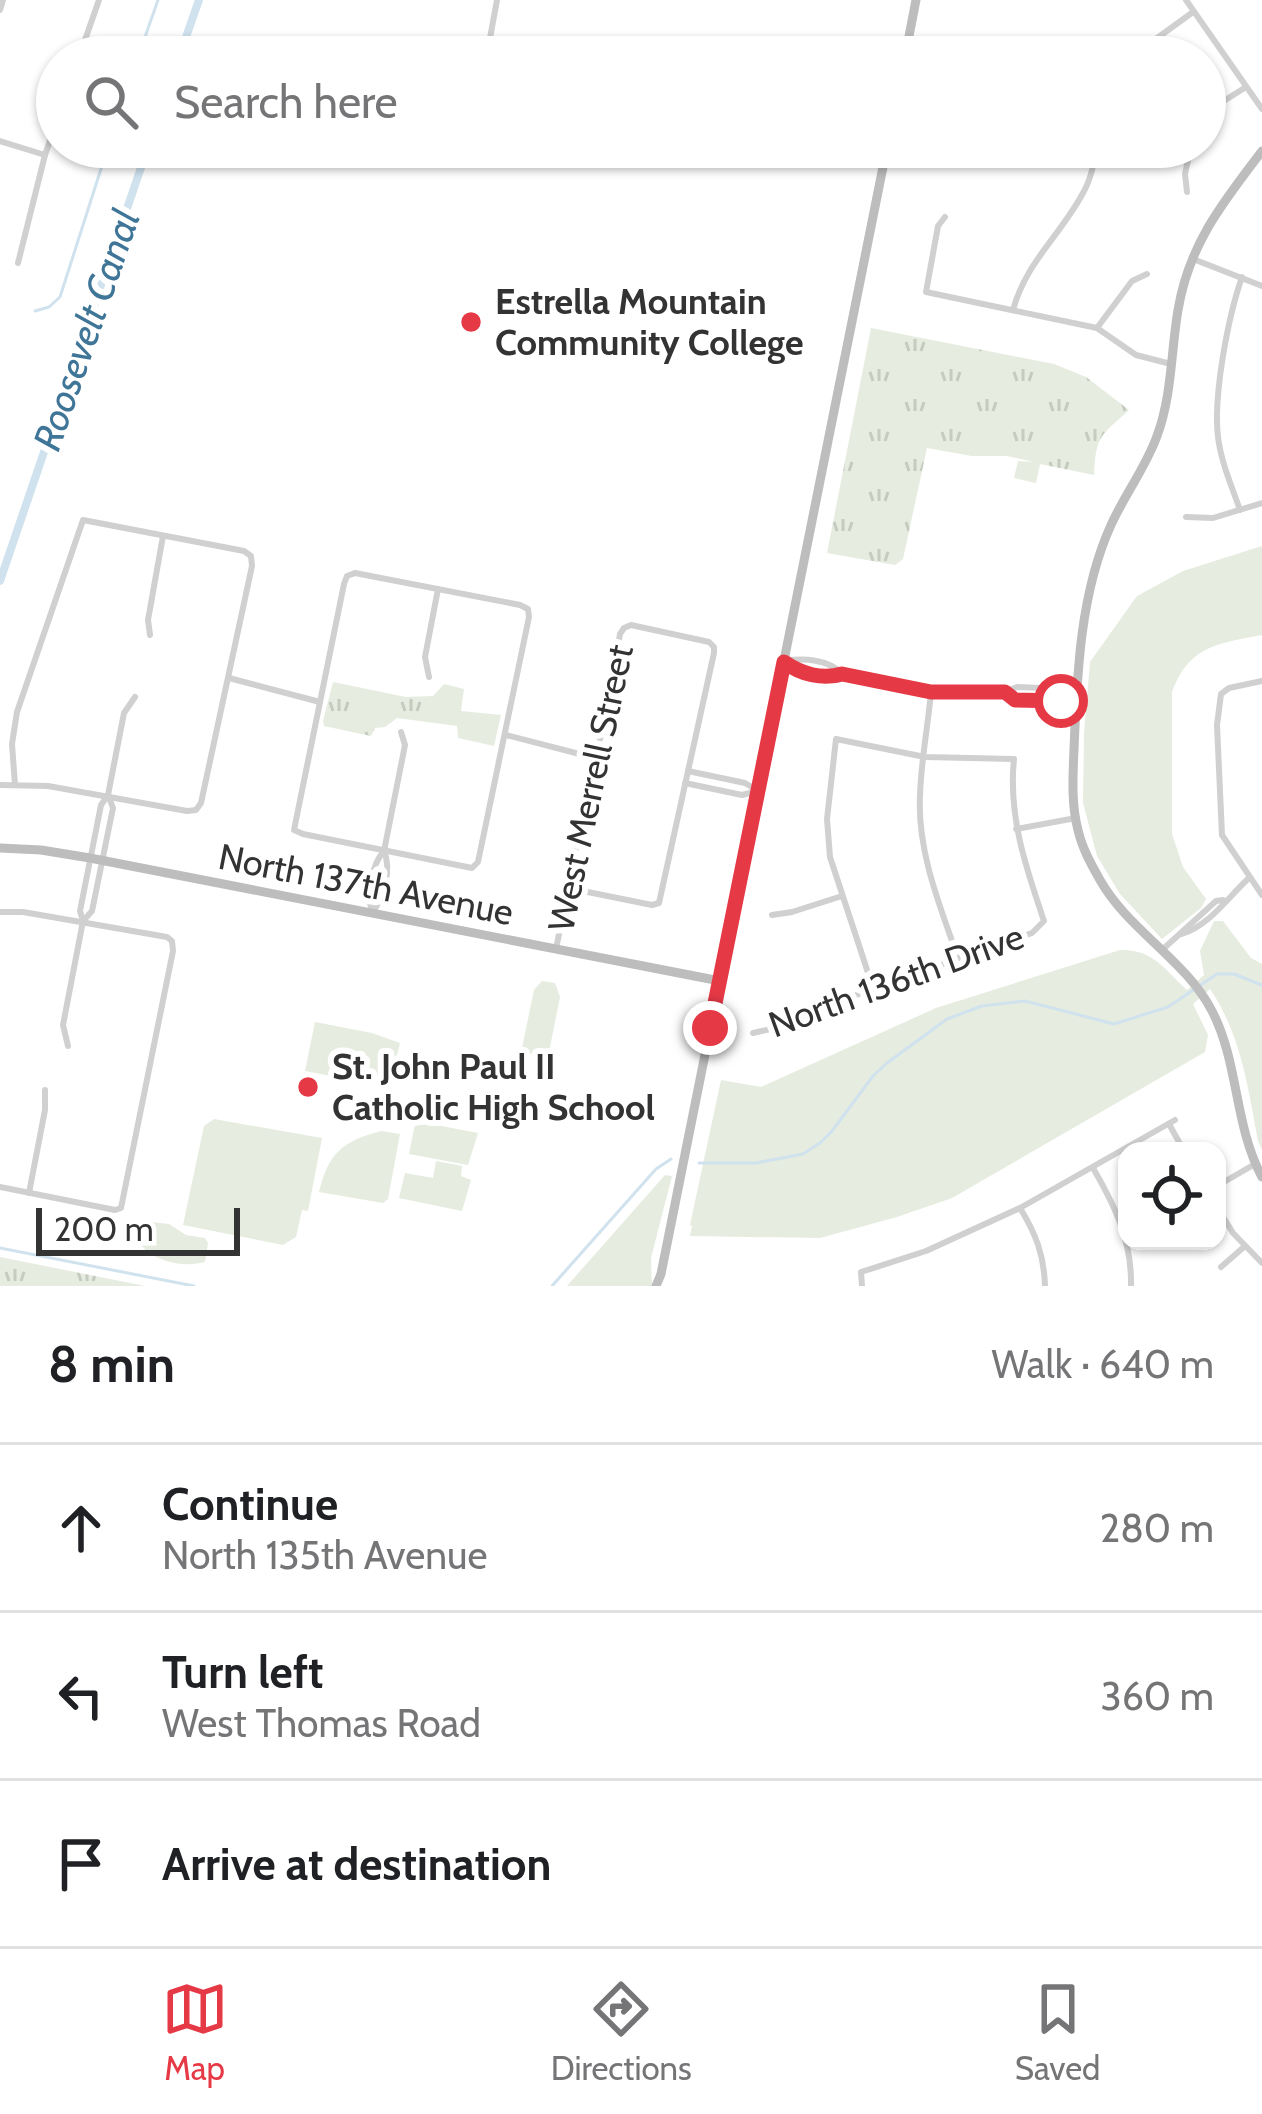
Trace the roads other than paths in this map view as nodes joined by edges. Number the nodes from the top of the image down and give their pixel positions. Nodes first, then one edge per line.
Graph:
1 (3, 0) edge
2 (99, 0) edge
3 (497, 0) edge
4 (916, 0) edge
5 (1186, 0) edge
6 (0, 10) edge
7 (1193, 12) junction
8 (86, 36) edge
9 (491, 36) edge
10 (909, 36) edge
11 (1160, 36) edge
12 (1210, 36) edge
13 (1226, 59) edge
14 (1246, 87) junction
15 (1226, 100) edge
16 (1262, 109) edge
17 (0, 142) edge
18 (1262, 151) edge
19 (36, 153) edge
20 (41, 168) edge
21 (883, 168) edge
22 (1092, 168) edge
23 (1186, 168) edge
24 (1187, 192) dead end
25 (945, 217) dead end
26 (1192, 258) junction
27 (18, 263) dead end
28 (1147, 274) dead end
29 (1242, 278) junction
30 (1262, 286) edge
31 (1013, 310) junction
32 (1096, 328) junction
33 (1171, 364) junction
34 (1262, 503) edge
35 (1240, 510) junction
36 (1186, 517) dead end
37 (163, 536) junction
38 (438, 589) junction
39 (150, 635) dead end
40 (784, 662) junction
41 (429, 677) dead end
42 (229, 678) junction
43 (1262, 681) edge
44 (931, 692) junction
45 (1077, 696) junction
46 (135, 697) dead end
47 (320, 702) junction
48 (401, 732) dead end
49 (505, 735) junction
50 (925, 757) junction
51 (596, 758) junction
52 (688, 771) junction
53 (686, 783) junction
54 (0, 785) edge
55 (15, 785) junction
56 (758, 791) junction
57 (108, 795) junction
58 (1076, 818) junction
59 (1016, 829) junction
60 (0, 848) edge
61 (384, 851) junction
62 (96, 859) junction
63 (1250, 878) junction
64 (568, 888) junction
65 (1259, 891) edge
66 (842, 896) junction
67 (0, 912) edge
68 (372, 913) junction
69 (772, 915) dead end
70 (83, 921) junction
71 (556, 949) junction
72 (1162, 950) junction
73 (958, 958) junction
74 (720, 981) junction
75 (874, 988) junction
76 (753, 1033) dead end
77 (68, 1046) dead end
78 (45, 1090) dead end
79 (1138, 1142) edge
80 (1180, 1142) edge
81 (1118, 1153) edge
82 (1256, 1164) junction
83 (1093, 1168) junction
84 (1262, 1177) edge
85 (1226, 1181) edge
86 (0, 1187) edge
87 (29, 1193) junction
88 (1019, 1208) junction
89 (1226, 1220) edge
90 (1245, 1246) junction
91 (1262, 1263) edge
92 (1222, 1267) dead end
93 (661, 1274) junction
94 (656, 1286) edge
95 (668, 1286) edge
96 (862, 1286) edge
97 (1045, 1286) edge
98 (1131, 1286) edge

1 - 6 street
2 - 8 street
3 - 9 street
4 - 10 street
5 - 7 street
7 - 11 street
7 - 12 street
13 - 14 street
14 - 15 street
14 - 16 street
17 - 19 street
18 - 26 street
20 - 27 street
21 - 40 street
22 - 31 street
23 - 24 street
25 - 31 street
26 - 29 street
26 - 33 street
28 - 32 street
29 - 30 street
29 - 35 street
31 - 32 street
32 - 33 street
33 - 45 street
34 - 35 street
35 - 36 street
37 - 39 street
37 - 42 street
37 - 55 street
38 - 41 street
38 - 47 street
38 - 49 street
40 - 44 street
40 - 56 street
42 - 47 street
42 - 57 street
43 - 63 street
44 - 45 street
44 - 50 street
45 - 58 street
46 - 57 street
47 - 61 street
48 - 61 street
49 - 51 street
49 - 61 street
50 - 59 street
50 - 66 street
50 - 73 street
51 - 52 street, West Merrell Street
51 - 64 street, West Merrell Street
52 - 53 street
52 - 56 street
53 - 56 street
53 - 64 street
54 - 55 street
55 - 57 street
56 - 74 street
57 - 62 street
58 - 59 street
58 - 72 street
59 - 73 street, North 136th Drive
60 - 62 street, North 137th Avenue
61 - 68 street
62 - 68 street, North 137th Avenue
62 - 70 street
63 - 65 street
63 - 72 street
64 - 71 street, West Merrell Street
66 - 69 street
66 - 75 street
67 - 70 street
68 - 71 street, North 137th Avenue
70 - 77 street
70 - 87 street
71 - 74 street, North 137th Avenue
72 - 82 street
73 - 75 street, North 136th Drive
74 - 93 street
75 - 76 street, North 136th Drive
78 - 87 street
79 - 80 street
81 - 83 street
82 - 84 street
82 - 85 street
83 - 88 street
83 - 98 street
86 - 87 street
88 - 96 street
88 - 97 street
89 - 90 street
90 - 91 street
90 - 92 street
93 - 94 street
93 - 95 street

